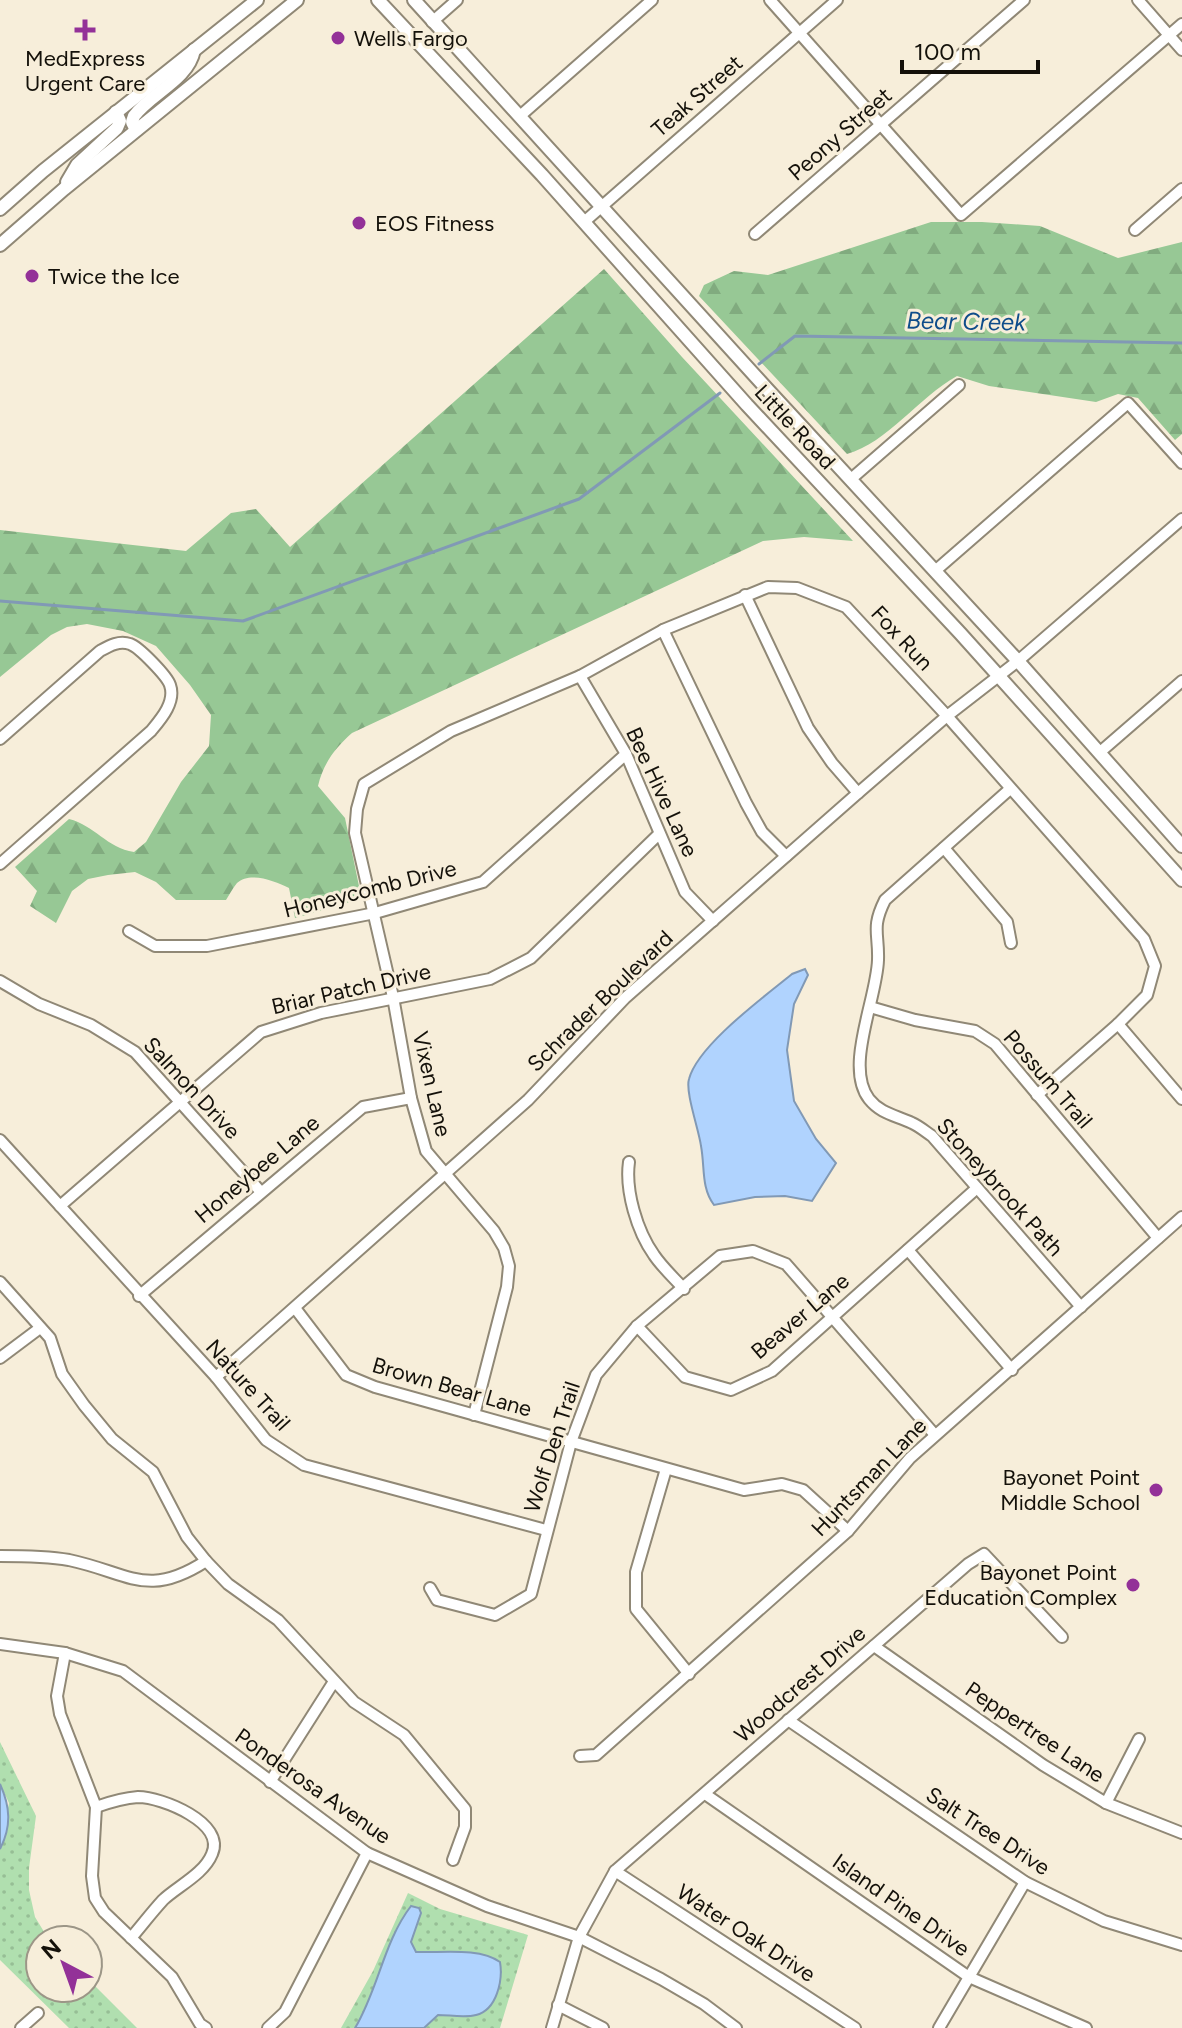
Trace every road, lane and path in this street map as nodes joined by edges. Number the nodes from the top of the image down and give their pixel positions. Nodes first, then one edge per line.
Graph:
1 (257, 0) edge
2 (297, 0) edge
3 (378, 0) edge
4 (414, 0) edge
5 (457, 0) edge
6 (652, 0) edge
7 (770, 0) edge
8 (837, 0) edge
9 (1024, 0) edge
10 (1138, 0) edge
11 (432, 22) junction
12 (1182, 24) edge
13 (799, 33) junction
14 (1169, 35) junction
15 (194, 50) junction
16 (1182, 50) edge
17 (116, 112) junction
18 (520, 116) junction
19 (881, 125) junction
20 (136, 130) junction
21 (64, 189) junction
22 (1182, 189) edge
23 (601, 207) junction
24 (0, 209) edge
25 (584, 222) junction
26 (1135, 230) dead end
27 (755, 234) dead end
28 (0, 245) edge
29 (959, 385) dead end
30 (1182, 463) edge
31 (851, 479) junction
32 (1182, 519) edge
33 (935, 571) junction
34 (745, 595) junction
35 (663, 630) junction
36 (1018, 661) junction
37 (998, 675) junction
38 (580, 676) junction
39 (1182, 681) edge
40 (947, 716) junction
41 (0, 739) edge
42 (1099, 753) junction
43 (626, 754) junction
44 (364, 784) joint
45 (1010, 789) junction
46 (858, 793) junction
47 (659, 834) junction
48 (1182, 847) edge
49 (944, 848) junction
50 (786, 856) junction
51 (1166, 862) junction
52 (0, 864) edge
53 (1182, 880) edge
54 (375, 913) junction
55 (713, 921) junction
56 (129, 931) dead end
57 (1011, 943) dead end
58 (0, 981) edge
59 (393, 997) junction
60 (870, 1007) junction
61 (1118, 1024) junction
62 (1037, 1095) junction
63 (411, 1098) junction
64 (1182, 1099) edge
65 (180, 1103) junction
66 (0, 1140) edge
67 (629, 1162) dead end
68 (445, 1172) junction
69 (977, 1188) junction
70 (260, 1191) junction
71 (60, 1206) junction
72 (1182, 1217) edge
73 (1158, 1238) junction
74 (908, 1250) junction
75 (0, 1282) edge
76 (684, 1289) junction
77 (139, 1296) junction
78 (1081, 1307) junction
79 (295, 1308) junction
80 (832, 1316) junction
81 (637, 1326) junction
82 (40, 1328) junction
83 (0, 1358) edge
84 (1012, 1370) junction
85 (216, 1377) junction
86 (474, 1415) junction
87 (935, 1435) junction
88 (571, 1442) junction
89 (666, 1469) junction
90 (546, 1530) junction
91 (848, 1531) junction
92 (0, 1556) edge
93 (206, 1561) junction
94 (430, 1588) dead end
95 (1062, 1637) dead end
96 (0, 1644) edge
97 (874, 1646) junction
98 (65, 1653) junction
99 (689, 1674) junction
100 (333, 1683) junction
101 (788, 1720) junction
102 (1139, 1739) dead end
103 (580, 1756) dead end
104 (270, 1782) junction
105 (705, 1794) junction
106 (1106, 1803) junction
107 (96, 1807) junction
108 (1182, 1833) edge
109 (367, 1853) junction
110 (453, 1860) dead end
111 (615, 1871) junction
112 (1025, 1882) junction
113 (579, 1937) junction
114 (131, 1938) junction
115 (1182, 1945) edge
116 (969, 1977) junction
117 (558, 2005) junction
118 (38, 2013) dead end
119 (21, 2028) edge
120 (206, 2028) edge
121 (268, 2028) edge
122 (552, 2028) edge
123 (603, 2028) edge
124 (736, 2028) edge
125 (855, 2028) edge
126 (939, 2028) edge
127 (1086, 2028) edge

1 - 15 main road
2 - 20 main road
3 - 25 main road, Little Road
4 - 11 main road, Little Road
5 - 11 street
6 - 18 street
7 - 13 street
8 - 13 street, Teak Street
9 - 19 street, Peony Street
10 - 14 street
11 - 18 main road, Little Road
12 - 14 street
13 - 19 street
13 - 23 street, Teak Street
14 - 16 street
14 - 19 street
15 - 17 main road
15 - 20 main road
17 - 21 main road
17 - 24 main road
18 - 23 main road, Little Road
19 - 27 street, Peony Street
20 - 21 main road
21 - 28 main road
22 - 26 street
23 - 25 street, Teak Street
23 - 31 main road, Little Road
25 - 37 main road, Little Road
29 - 31 street
30 - 33 street
31 - 33 main road, Little Road
32 - 36 street, Schrader Boulevard
33 - 36 main road, Little Road
34 - 35 street, Fox Run
34 - 40 street, Fox Run
34 - 46 street
35 - 38 street, Fox Run
35 - 50 street
36 - 37 street, Schrader Boulevard
36 - 42 main road, Little Road
37 - 40 street, Schrader Boulevard
37 - 51 main road, Little Road
38 - 43 street, Bee Hive Lane
38 - 44 street, Fox Run
39 - 42 street
40 - 45 street, Fox Run
40 - 46 street, Schrader Boulevard
41 - 52 street
42 - 48 main road, Little Road
43 - 47 street, Bee Hive Lane
43 - 54 street, Honeycomb Drive
44 - 54 street, Vixen Lane
45 - 49 street, Stoneybrook Path
45 - 61 street, Fox Run
46 - 50 street, Schrader Boulevard
47 - 55 street, Bee Hive Lane
47 - 59 street, Briar Patch Drive
48 - 51 street
49 - 57 street
49 - 60 street, Stoneybrook Path
50 - 55 street, Schrader Boulevard
51 - 53 main road, Little Road
54 - 56 street, Honeycomb Drive
54 - 59 street, Vixen Lane
55 - 68 street, Schrader Boulevard
58 - 65 street, Salmon Drive
59 - 63 street, Vixen Lane
59 - 65 street, Briar Patch Drive
60 - 62 street, Possum Trail
60 - 69 street, Stoneybrook Path
61 - 62 street, Fox Run
61 - 64 street
62 - 73 street, Possum Trail
63 - 68 street, Vixen Lane
63 - 70 street, Honeybee Lane
65 - 70 street, Salmon Drive
65 - 71 street, Briar Patch Drive
66 - 71 street, Nature Trail
67 - 76 street
68 - 79 street, Schrader Boulevard
68 - 86 street, Vixen Lane
69 - 74 street, Beaver Lane
69 - 78 street, Stoneybrook Path
70 - 77 street, Honeybee Lane
71 - 77 street, Nature Trail
72 - 73 street, Huntsman Lane
73 - 78 street, Huntsman Lane
74 - 80 street, Beaver Lane
74 - 84 street
75 - 82 street
76 - 80 street, Wolf Den Trail
76 - 81 street, Wolf Den Trail
77 - 85 street, Nature Trail
78 - 84 street, Huntsman Lane
79 - 85 street, Schrader Boulevard
79 - 86 street, Brown Bear Lane
80 - 81 street, Beaver Lane
80 - 87 street, Wolf Den Trail
81 - 88 street, Wolf Den Trail
82 - 83 street
82 - 93 street
84 - 87 street, Huntsman Lane
85 - 90 street, Nature Trail
86 - 88 street, Brown Bear Lane
87 - 91 street, Huntsman Lane
88 - 89 street, Brown Bear Lane
88 - 90 street, Wolf Den Trail
89 - 91 street, Brown Bear Lane
89 - 99 street
90 - 94 street, Wolf Den Trail
91 - 99 street, Huntsman Lane
92 - 93 street
93 - 100 street
95 - 97 street, Woodcrest Drive
96 - 98 street, Ponderosa Avenue
97 - 101 street, Woodcrest Drive
97 - 106 street, Peppertree Lane
98 - 104 street, Ponderosa Avenue
98 - 107 street
99 - 103 street, Huntsman Lane
100 - 104 street
100 - 110 street
101 - 105 street, Woodcrest Drive
101 - 112 street, Salt Tree Drive
102 - 106 street
104 - 109 street, Ponderosa Avenue
105 - 111 street, Woodcrest Drive
105 - 116 street, Island Pine Drive
106 - 108 street, Peppertree Lane
107 - 114 street
107 - 114 street
109 - 113 street, Ponderosa Avenue
109 - 121 street
111 - 113 street, Woodcrest Drive
111 - 125 street, Water Oak Drive
112 - 115 street, Salt Tree Drive
112 - 116 street
113 - 117 street, Woodcrest Drive
113 - 124 street, Ponderosa Avenue
114 - 120 street
116 - 126 street
116 - 127 street, Island Pine Drive
117 - 122 street, Woodcrest Drive
117 - 123 street
118 - 119 street

